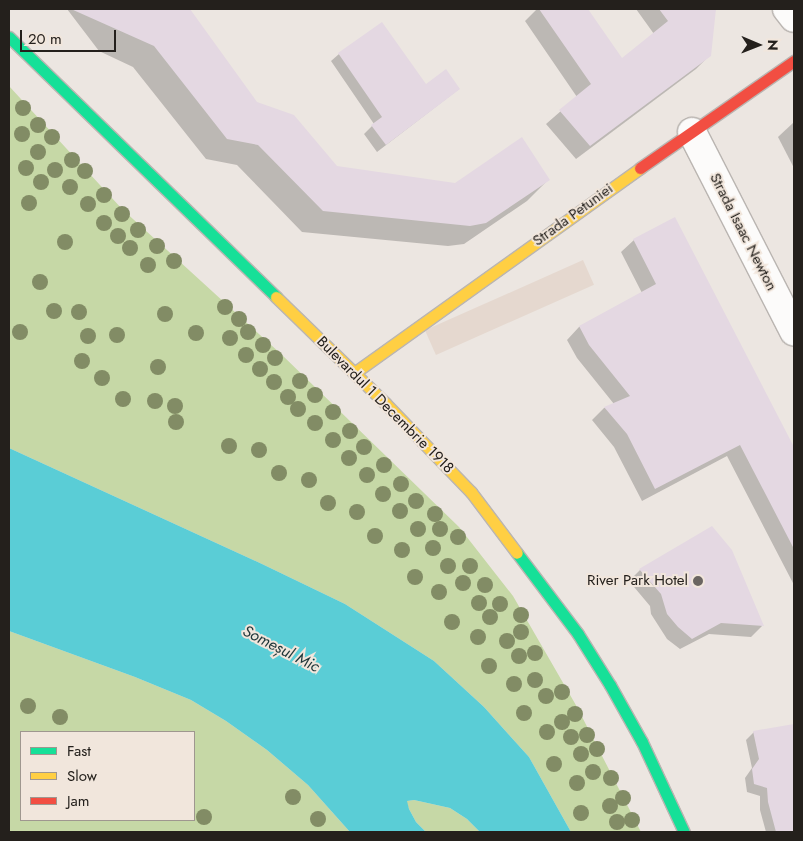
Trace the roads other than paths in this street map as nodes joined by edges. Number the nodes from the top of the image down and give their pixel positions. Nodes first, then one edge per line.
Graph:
1 (787, 9) edge
2 (794, 18) edge
3 (9, 37) edge
4 (794, 60) edge
5 (692, 132) junction
6 (794, 331) edge
7 (354, 373) junction
8 (684, 832) edge

1 - 2 street
3 - 7 main road, Bulevardul 1 Decembrie 1918
4 - 5 main road, Strada Petuniei
5 - 6 street, Strada Isaac Newton
5 - 7 main road, Strada Petuniei
7 - 8 main road, Bulevardul 1 Decembrie 1918

